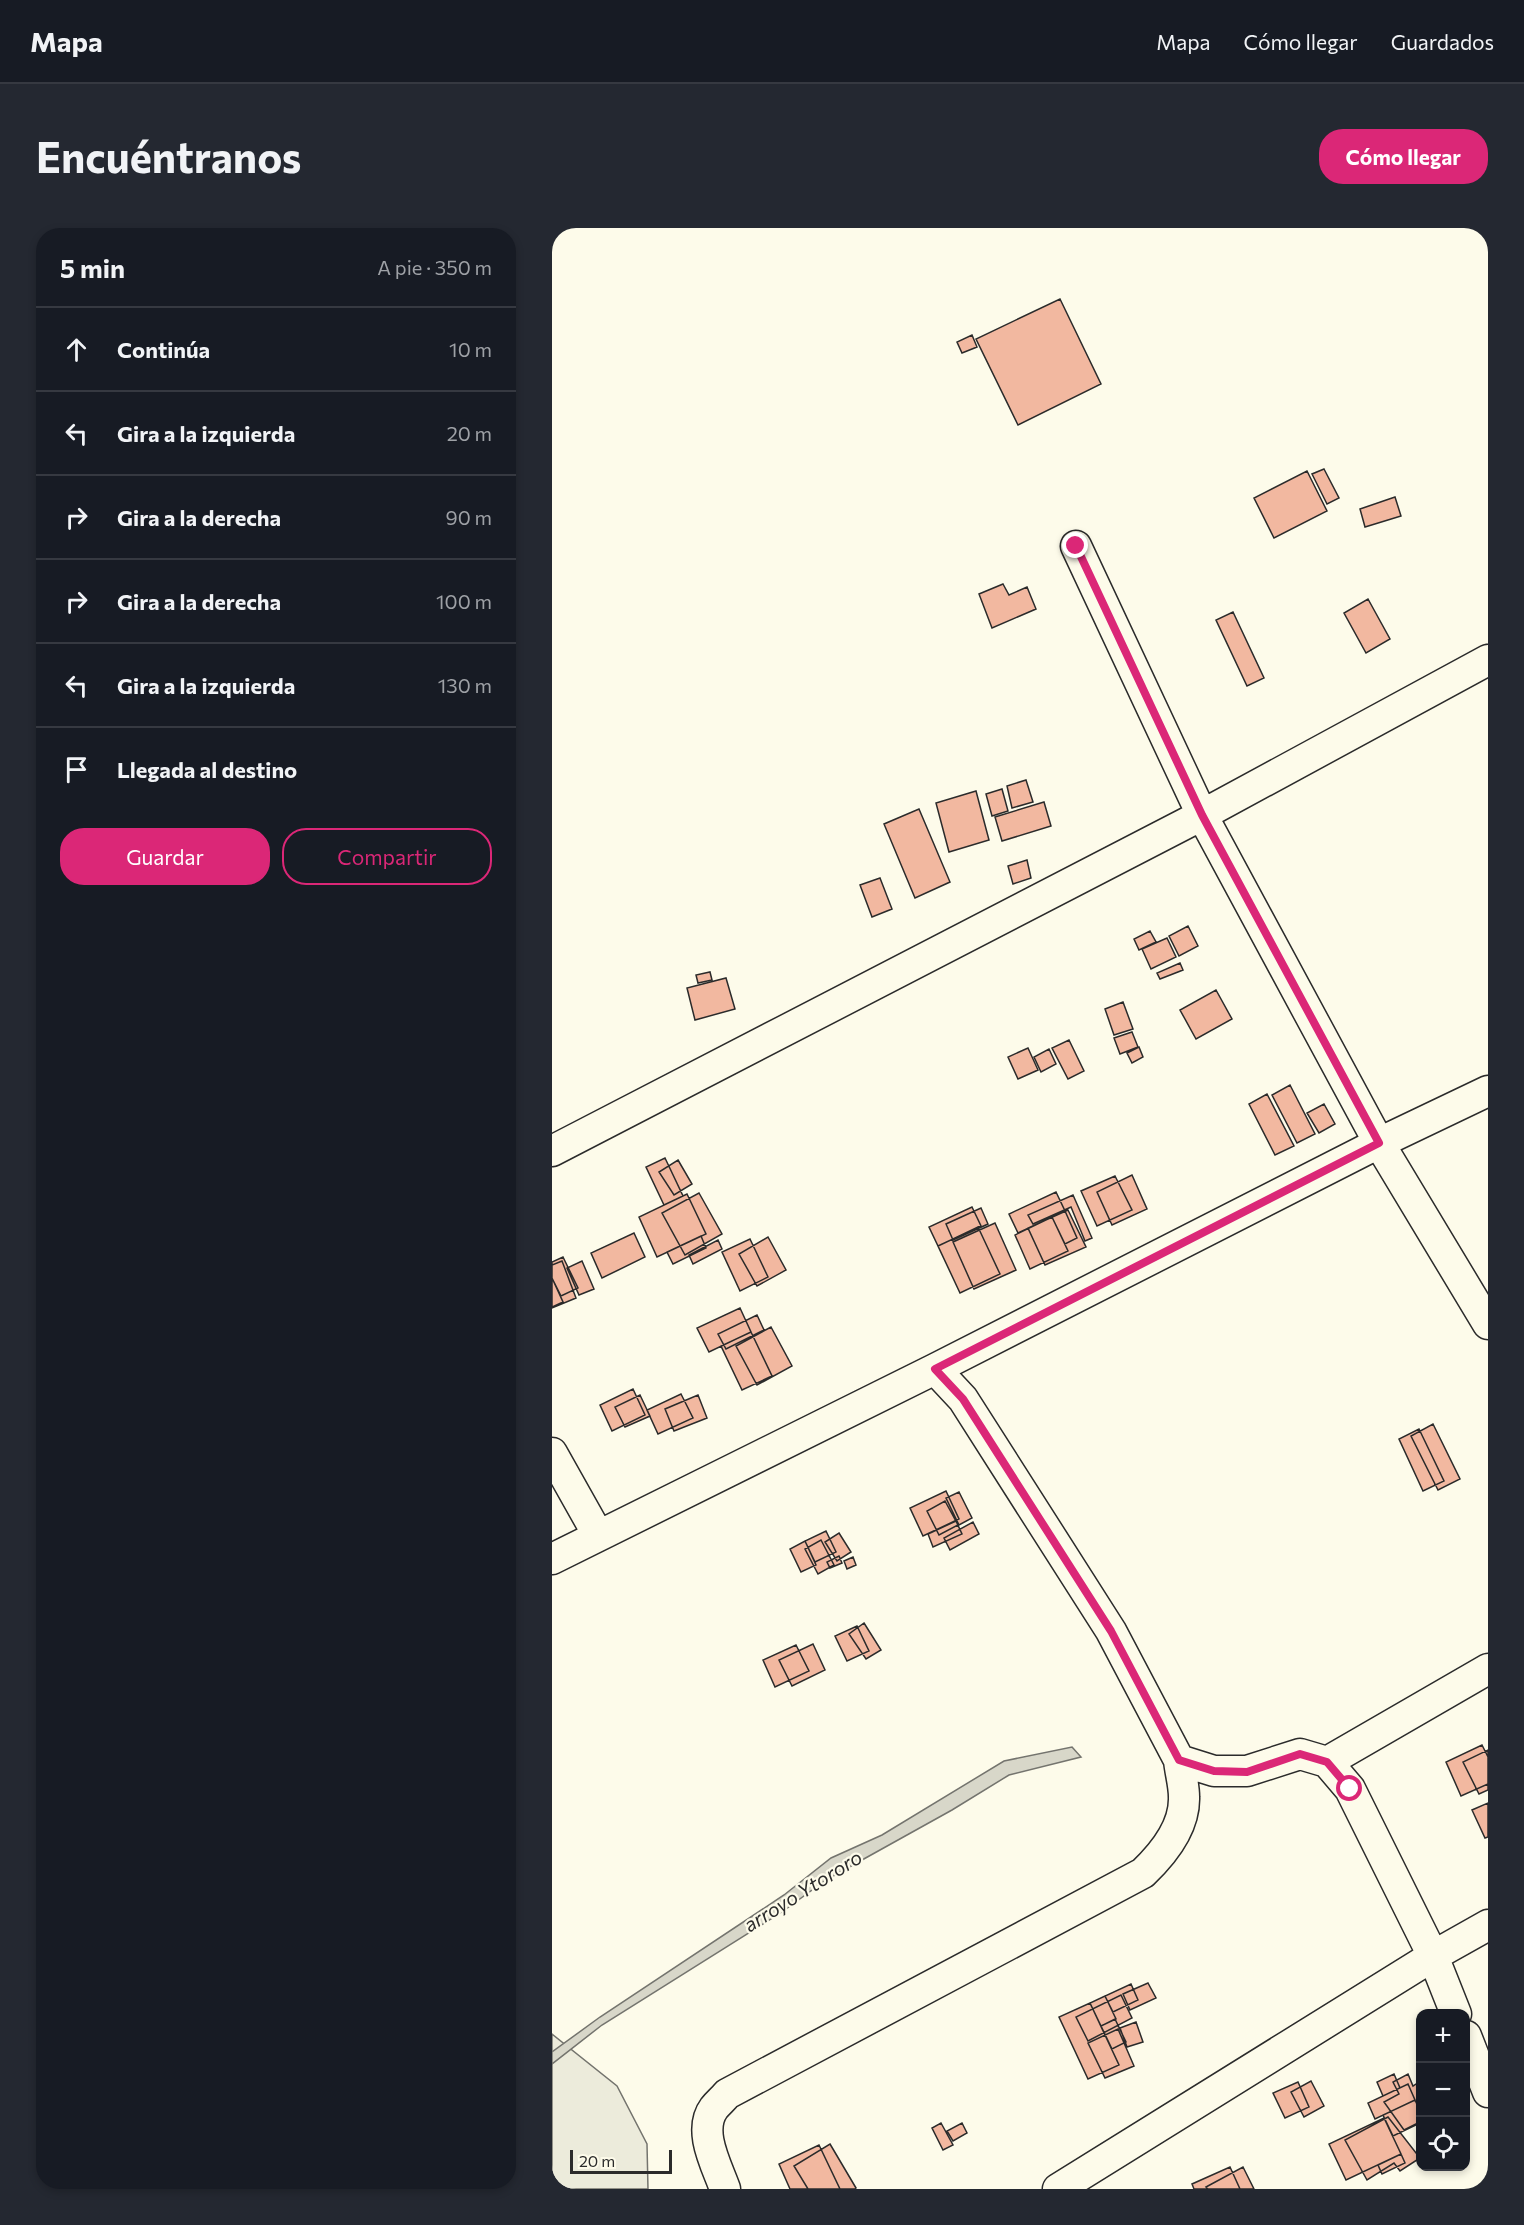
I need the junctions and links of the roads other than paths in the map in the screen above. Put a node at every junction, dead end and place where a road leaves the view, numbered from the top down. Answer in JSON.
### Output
{"nodes":[{"id":1,"x":1076,"y":546,"type":"dead end"},
{"id":2,"x":1488,"y":660,"type":"edge"},
{"id":3,"x":1202,"y":815,"type":"junction"},
{"id":4,"x":1488,"y":1091,"type":"edge"},
{"id":5,"x":1379,"y":1143,"type":"junction"},
{"id":6,"x":552,"y":1151,"type":"edge"},
{"id":7,"x":1488,"y":1324,"type":"edge"},
{"id":8,"x":935,"y":1369,"type":"junction"},
{"id":9,"x":552,"y":1453,"type":"edge"},
{"id":10,"x":598,"y":1535,"type":"junction"},
{"id":11,"x":552,"y":1559,"type":"edge"},
{"id":12,"x":1488,"y":1669,"type":"edge"},
{"id":13,"x":1179,"y":1760,"type":"junction"},
{"id":14,"x":1327,"y":1762,"type":"junction"},
{"id":15,"x":1488,"y":1925,"type":"edge"},
{"id":16,"x":1433,"y":1956,"type":"junction"},
{"id":17,"x":1454,"y":2009,"type":"edge"},
{"id":18,"x":1470,"y":2046,"type":"edge"},
{"id":19,"x":1488,"y":2092,"type":"edge"},
{"id":20,"x":725,"y":2189,"type":"edge"},
{"id":21,"x":1058,"y":2189,"type":"edge"}],
"edges":[{"from":1,"to":3,"type":"street"},
{"from":2,"to":3,"type":"street"},
{"from":3,"to":5,"type":"street"},
{"from":3,"to":6,"type":"street"},
{"from":4,"to":5,"type":"street"},
{"from":5,"to":7,"type":"street"},
{"from":5,"to":8,"type":"street"},
{"from":8,"to":10,"type":"street"},
{"from":8,"to":13,"type":"street"},
{"from":9,"to":10,"type":"street"},
{"from":10,"to":11,"type":"street"},
{"from":12,"to":14,"type":"street"},
{"from":13,"to":14,"type":"street"},
{"from":13,"to":20,"type":"street"},
{"from":14,"to":16,"type":"street"},
{"from":15,"to":16,"type":"street"},
{"from":16,"to":17,"type":"street"},
{"from":16,"to":21,"type":"street"},
{"from":18,"to":19,"type":"street"}]}
